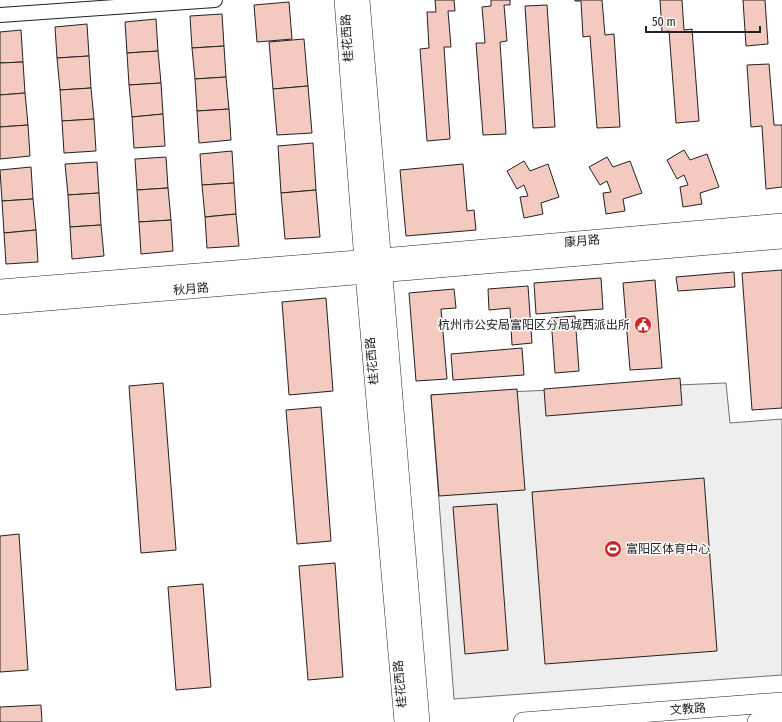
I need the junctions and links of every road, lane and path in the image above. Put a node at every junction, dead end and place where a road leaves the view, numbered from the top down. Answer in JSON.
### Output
{"nodes":[{"id":1,"x":215,"y":0,"type":"edge"},
{"id":2,"x":344,"y":0,"type":"edge"},
{"id":3,"x":360,"y":0,"type":"edge"},
{"id":4,"x":0,"y":15,"type":"edge"},
{"id":5,"x":782,"y":224,"type":"edge"},
{"id":6,"x":782,"y":239,"type":"edge"},
{"id":7,"x":373,"y":266,"type":"junction"},
{"id":8,"x":0,"y":289,"type":"edge"},
{"id":9,"x":0,"y":305,"type":"edge"},
{"id":10,"x":782,"y":702,"type":"edge"},
{"id":11,"x":782,"y":720,"type":"edge"},
{"id":12,"x":404,"y":722,"type":"edge"},
{"id":13,"x":420,"y":722,"type":"edge"},
{"id":14,"x":523,"y":722,"type":"edge"},
{"id":15,"x":757,"y":722,"type":"edge"}],
"edges":[{"from":1,"to":4,"type":"street"},
{"from":2,"to":7,"type":"street","name":"桂花西路"},
{"from":3,"to":7,"type":"street","name":"桂花西路"},
{"from":5,"to":7,"type":"street","name":"康月路"},
{"from":6,"to":7,"type":"street","name":"康月路"},
{"from":7,"to":8,"type":"street","name":"秋月路"},
{"from":7,"to":9,"type":"street","name":"秋月路"},
{"from":7,"to":12,"type":"street","name":"桂花西路"},
{"from":7,"to":13,"type":"street","name":"桂花西路"},
{"from":10,"to":14,"type":"street","name":"文教路"},
{"from":11,"to":15,"type":"street"}]}
